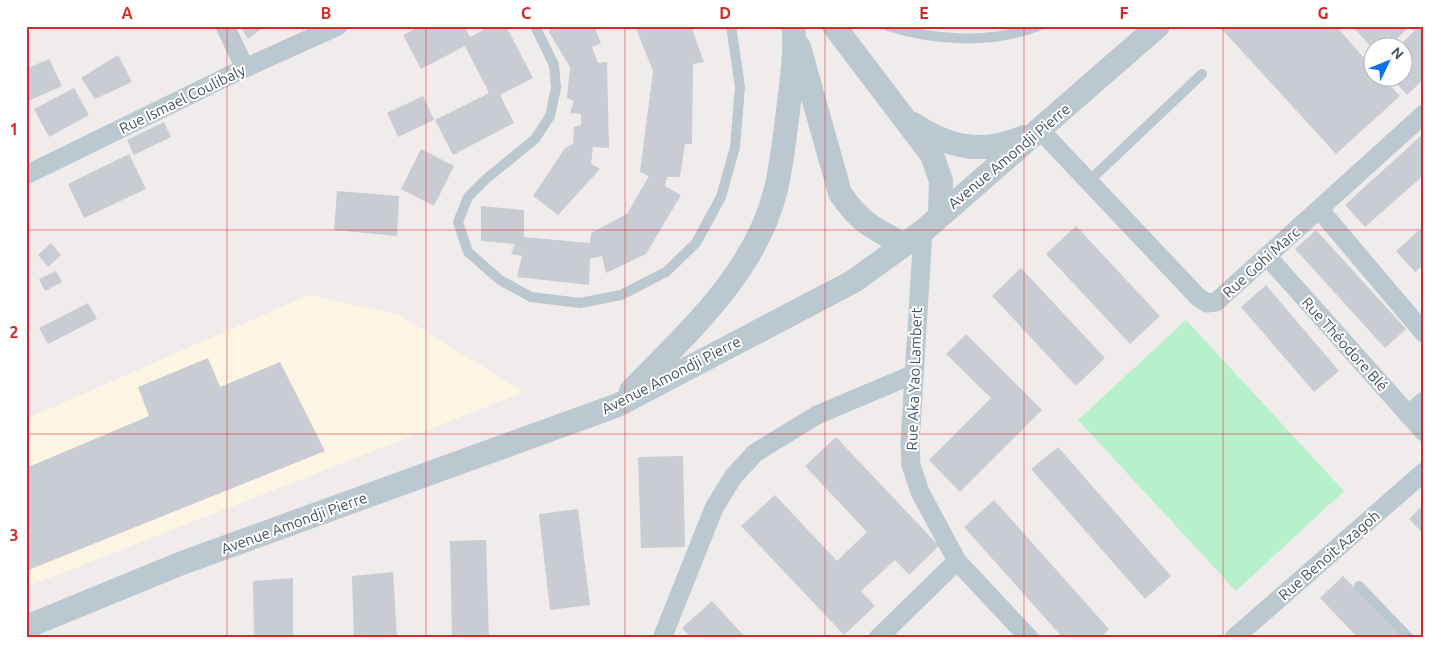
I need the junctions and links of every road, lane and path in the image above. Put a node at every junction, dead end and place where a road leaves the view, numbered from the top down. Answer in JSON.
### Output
{"nodes":[{"id":1,"x":225,"y":26,"type":"edge"},
{"id":2,"x":338,"y":26,"type":"edge"},
{"id":3,"x":535,"y":26,"type":"edge"},
{"id":4,"x":731,"y":26,"type":"edge"},
{"id":5,"x":834,"y":26,"type":"edge"},
{"id":6,"x":888,"y":26,"type":"edge"},
{"id":7,"x":1038,"y":26,"type":"edge"},
{"id":8,"x":1158,"y":26,"type":"edge"},
{"id":9,"x":793,"y":28,"type":"edge"},
{"id":10,"x":245,"y":68,"type":"junction"},
{"id":11,"x":1202,"y":74,"type":"dead end"},
{"id":12,"x":1424,"y":114,"type":"edge"},
{"id":13,"x":901,"y":116,"type":"junction"},
{"id":14,"x":1040,"y":130,"type":"junction"},
{"id":15,"x":26,"y":176,"type":"edge"},
{"id":16,"x":1088,"y":182,"type":"junction"},
{"id":17,"x":1319,"y":209,"type":"junction"},
{"id":18,"x":940,"y":214,"type":"junction"},
{"id":19,"x":923,"y":231,"type":"junction"},
{"id":20,"x":903,"y":244,"type":"junction"},
{"id":21,"x":1267,"y":256,"type":"junction"},
{"id":22,"x":1424,"y":333,"type":"edge"},
{"id":23,"x":914,"y":374,"type":"junction"},
{"id":24,"x":1424,"y":401,"type":"edge"},
{"id":25,"x":618,"y":405,"type":"junction"},
{"id":26,"x":1408,"y":415,"type":"junction"},
{"id":27,"x":1424,"y":432,"type":"edge"},
{"id":28,"x":1424,"y":472,"type":"edge"},
{"id":29,"x":957,"y":560,"type":"junction"},
{"id":30,"x":1359,"y":586,"type":"dead end"},
{"id":31,"x":26,"y":627,"type":"edge"},
{"id":32,"x":663,"y":636,"type":"dead end"},
{"id":33,"x":878,"y":638,"type":"edge"},
{"id":34,"x":1029,"y":638,"type":"edge"},
{"id":35,"x":1234,"y":638,"type":"edge"},
{"id":36,"x":1409,"y":638,"type":"edge"}],
"edges":[{"from":1,"to":10,"type":"street"},
{"from":2,"to":10,"type":"street","name":"Rue Ismael Coulibaly"},
{"from":3,"to":4,"type":"lane"},
{"from":5,"to":13,"type":"street"},
{"from":6,"to":7,"type":"lane"},
{"from":8,"to":14,"type":"street","name":"Avenue Amondji Pierre"},
{"from":9,"to":20,"type":"street"},
{"from":9,"to":25,"type":"street"},
{"from":10,"to":15,"type":"street","name":"Rue Ismael Coulibaly"},
{"from":11,"to":16,"type":"lane"},
{"from":12,"to":17,"type":"street","name":"Rue Gohi Marc"},
{"from":13,"to":14,"type":"street"},
{"from":13,"to":18,"type":"street"},
{"from":14,"to":16,"type":"street","name":"Rue Gohi Marc"},
{"from":14,"to":18,"type":"street","name":"Avenue Amondji Pierre"},
{"from":16,"to":21,"type":"street","name":"Rue Gohi Marc"},
{"from":17,"to":21,"type":"street","name":"Rue Gohi Marc"},
{"from":17,"to":22,"type":"street"},
{"from":18,"to":19,"type":"street","name":"Avenue Amondji Pierre"},
{"from":19,"to":20,"type":"street","name":"Avenue Amondji Pierre"},
{"from":19,"to":23,"type":"street","name":"Rue Aka Yao Lambert"},
{"from":20,"to":25,"type":"street","name":"Avenue Amondji Pierre"},
{"from":21,"to":26,"type":"street","name":"Rue Théodore Blé"},
{"from":23,"to":29,"type":"street","name":"Rue Aka Yao Lambert"},
{"from":23,"to":32,"type":"street"},
{"from":24,"to":26,"type":"street"},
{"from":25,"to":31,"type":"street","name":"Avenue Amondji Pierre"},
{"from":26,"to":27,"type":"street","name":"Rue Théodore Blé"},
{"from":28,"to":35,"type":"street","name":"Rue Benoit Azagoh"},
{"from":29,"to":33,"type":"street"},
{"from":29,"to":34,"type":"street","name":"Rue Aka Yao Lambert"},
{"from":30,"to":36,"type":"lane"}]}
